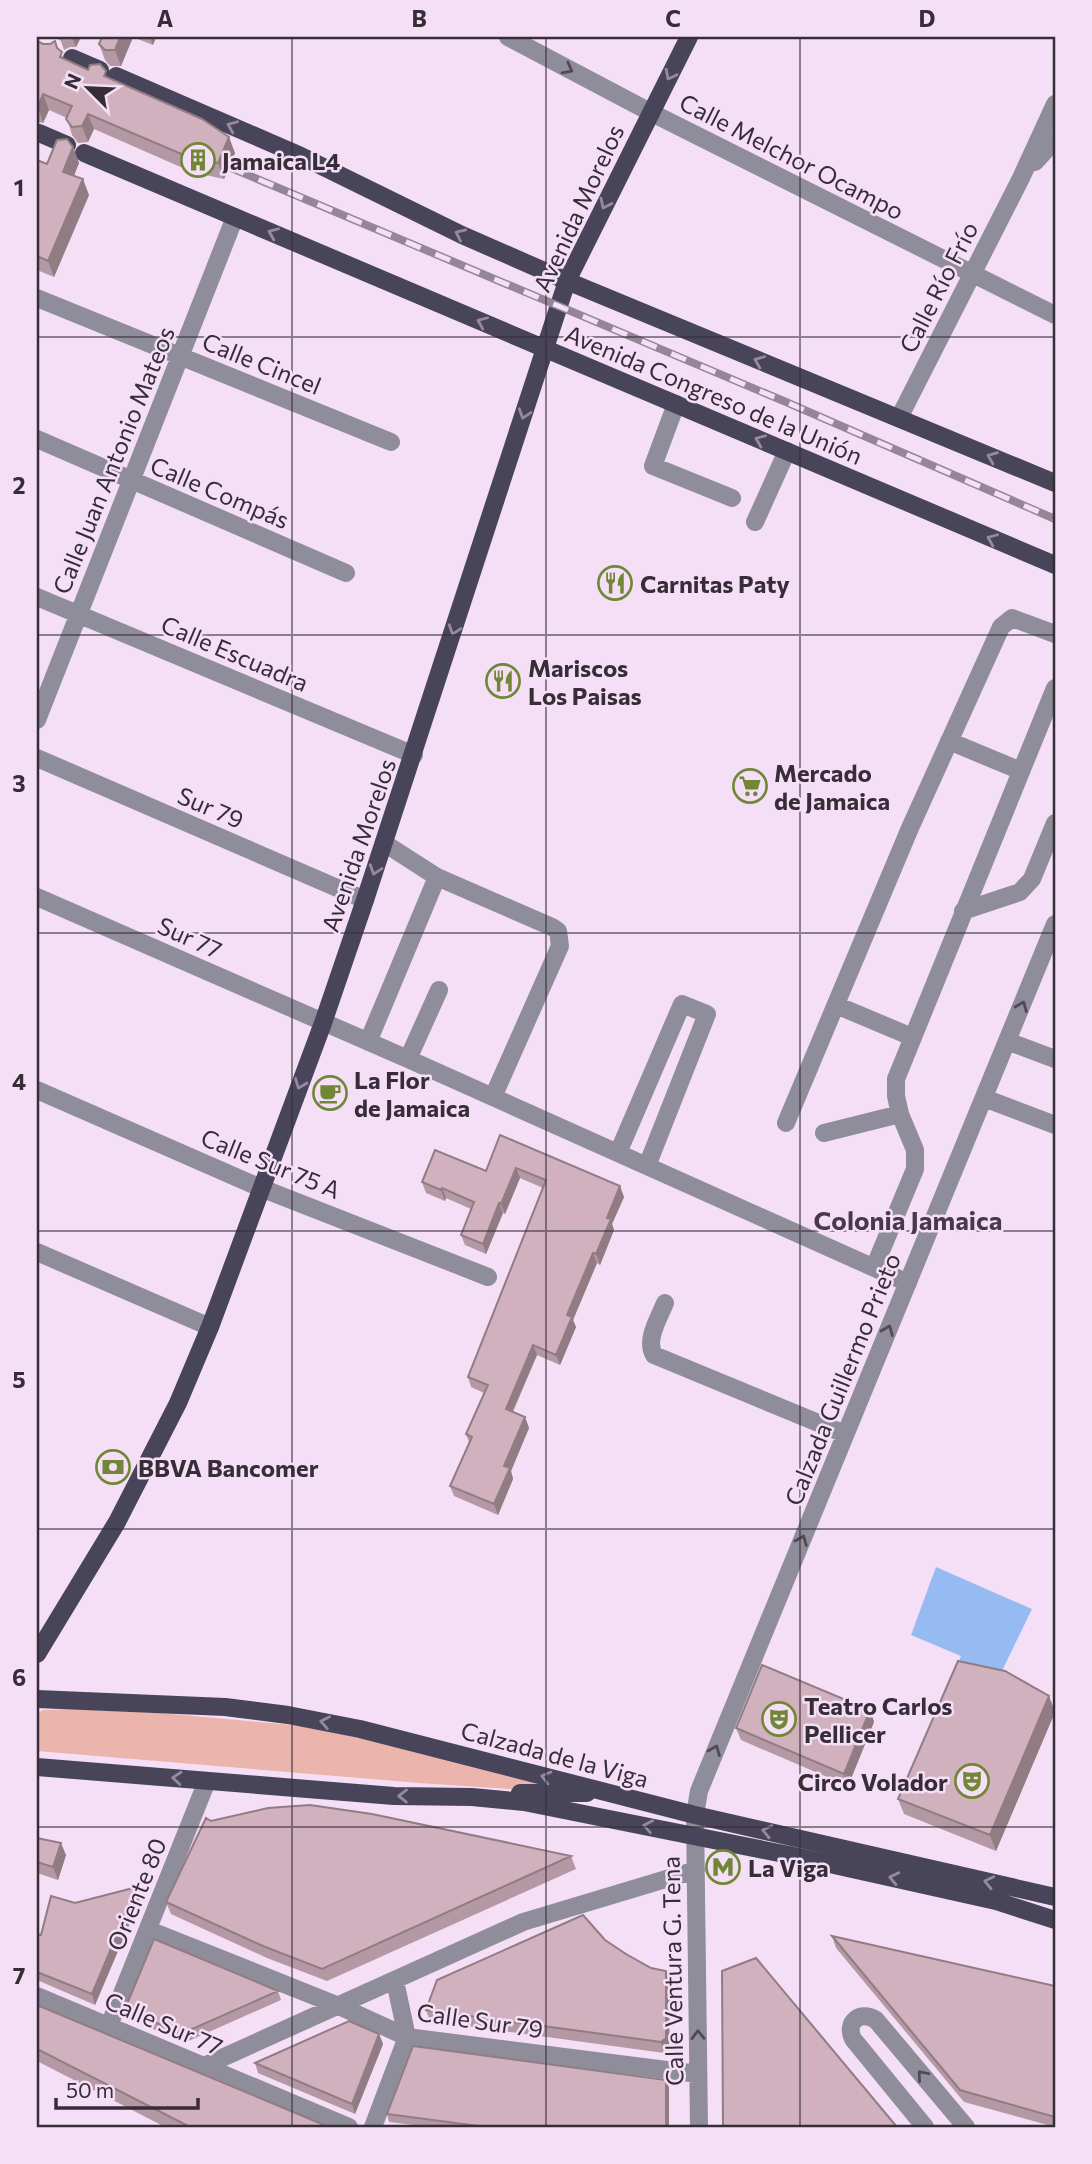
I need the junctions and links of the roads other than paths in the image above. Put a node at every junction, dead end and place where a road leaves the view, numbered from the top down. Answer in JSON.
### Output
{"nodes":[{"id":1,"x":508,"y":37,"type":"edge"},
{"id":2,"x":689,"y":37,"type":"edge"},
{"id":3,"x":72,"y":58,"type":"dead end"},
{"id":4,"x":1055,"y":104,"type":"edge"},
{"id":5,"x":650,"y":112,"type":"junction"},
{"id":6,"x":39,"y":133,"type":"dead end"},
{"id":7,"x":1055,"y":140,"type":"edge"},
{"id":8,"x":1021,"y":178,"type":"junction"},
{"id":9,"x":235,"y":217,"type":"junction"},
{"id":10,"x":973,"y":274,"type":"junction"},
{"id":11,"x":567,"y":281,"type":"junction"},
{"id":12,"x":37,"y":298,"type":"edge"},
{"id":13,"x":1055,"y":315,"type":"edge"},
{"id":14,"x":545,"y":349,"type":"junction"},
{"id":15,"x":181,"y":356,"type":"junction"},
{"id":16,"x":676,"y":404,"type":"junction"},
{"id":17,"x":899,"y":418,"type":"junction"},
{"id":18,"x":37,"y":439,"type":"edge"},
{"id":19,"x":391,"y":442,"type":"dead end"},
{"id":20,"x":787,"y":451,"type":"junction"},
{"id":21,"x":132,"y":481,"type":"junction"},
{"id":22,"x":1055,"y":483,"type":"edge"},
{"id":23,"x":732,"y":498,"type":"dead end"},
{"id":24,"x":755,"y":522,"type":"dead end"},
{"id":25,"x":1055,"y":565,"type":"edge"},
{"id":26,"x":346,"y":573,"type":"dead end"},
{"id":27,"x":37,"y":597,"type":"edge"},
{"id":28,"x":79,"y":614,"type":"junction"},
{"id":29,"x":1055,"y":634,"type":"edge"},
{"id":30,"x":1055,"y":688,"type":"edge"},
{"id":31,"x":37,"y":720,"type":"edge"},
{"id":32,"x":949,"y":741,"type":"junction"},
{"id":33,"x":414,"y":755,"type":"junction"},
{"id":34,"x":37,"y":758,"type":"edge"},
{"id":35,"x":1021,"y":771,"type":"junction"},
{"id":36,"x":1055,"y":823,"type":"edge"},
{"id":37,"x":384,"y":843,"type":"junction"},
{"id":38,"x":437,"y":877,"type":"junction"},
{"id":39,"x":37,"y":897,"type":"edge"},
{"id":40,"x":365,"y":900,"type":"junction"},
{"id":41,"x":963,"y":911,"type":"junction"},
{"id":42,"x":1055,"y":924,"type":"edge"},
{"id":43,"x":1049,"y":959,"type":"edge"},
{"id":44,"x":439,"y":990,"type":"dead end"},
{"id":45,"x":836,"y":1005,"type":"junction"},
{"id":46,"x":323,"y":1023,"type":"junction"},
{"id":47,"x":912,"y":1037,"type":"junction"},
{"id":48,"x":1007,"y":1041,"type":"junction"},
{"id":49,"x":368,"y":1042,"type":"junction"},
{"id":50,"x":408,"y":1059,"type":"junction"},
{"id":51,"x":1055,"y":1059,"type":"edge"},
{"id":52,"x":37,"y":1090,"type":"edge"},
{"id":53,"x":493,"y":1097,"type":"junction"},
{"id":54,"x":984,"y":1098,"type":"junction"},
{"id":55,"x":900,"y":1114,"type":"junction"},
{"id":56,"x":786,"y":1123,"type":"dead end"},
{"id":57,"x":1055,"y":1125,"type":"edge"},
{"id":58,"x":824,"y":1133,"type":"dead end"},
{"id":59,"x":618,"y":1153,"type":"junction"},
{"id":60,"x":647,"y":1166,"type":"junction"},
{"id":61,"x":261,"y":1188,"type":"junction"},
{"id":62,"x":37,"y":1252,"type":"edge"},
{"id":63,"x":874,"y":1268,"type":"junction"},
{"id":64,"x":488,"y":1277,"type":"dead end"},
{"id":65,"x":908,"y":1283,"type":"junction"},
{"id":66,"x":665,"y":1303,"type":"dead end"},
{"id":67,"x":210,"y":1327,"type":"junction"},
{"id":68,"x":845,"y":1433,"type":"junction"},
{"id":69,"x":37,"y":1654,"type":"edge"},
{"id":70,"x":37,"y":1699,"type":"edge"},
{"id":71,"x":37,"y":1767,"type":"edge"},
{"id":72,"x":207,"y":1781,"type":"junction"},
{"id":73,"x":600,"y":1791,"type":"junction"},
{"id":74,"x":472,"y":1797,"type":"junction"},
{"id":75,"x":695,"y":1815,"type":"junction"},
{"id":76,"x":695,"y":1835,"type":"junction"},
{"id":77,"x":696,"y":1870,"type":"junction"},
{"id":78,"x":1053,"y":1897,"type":"edge"},
{"id":79,"x":1055,"y":1920,"type":"edge"},
{"id":80,"x":149,"y":1930,"type":"junction"},
{"id":81,"x":395,"y":1981,"type":"junction"},
{"id":82,"x":37,"y":1996,"type":"edge"},
{"id":83,"x":340,"y":2006,"type":"junction"},
{"id":84,"x":109,"y":2026,"type":"junction"},
{"id":85,"x":407,"y":2037,"type":"junction"},
{"id":86,"x":204,"y":2066,"type":"junction"},
{"id":87,"x":698,"y":2074,"type":"junction"},
{"id":88,"x":349,"y":2127,"type":"edge"},
{"id":89,"x":373,"y":2127,"type":"edge"},
{"id":90,"x":699,"y":2127,"type":"edge"},
{"id":91,"x":925,"y":2127,"type":"edge"},
{"id":92,"x":967,"y":2127,"type":"edge"}],
"edges":[{"from":1,"to":5,"type":"street","name":"Calle Melchor Ocampo","one_way":true},
{"from":2,"to":5,"type":"main road","name":"Avenida Morelos","one_way":true},
{"from":11,"to":3,"type":"main road","name":"Avenida Congreso de la Unión","one_way":true},
{"from":4,"to":8,"type":"street","name":"Calle Río Frío"},
{"from":5,"to":10,"type":"street","name":"Calle Melchor Ocampo"},
{"from":5,"to":11,"type":"main road","name":"Avenida Morelos","one_way":true},
{"from":6,"to":9,"type":"main road","name":"Avenida Congreso de la Unión"},
{"from":7,"to":8,"type":"street","name":"Calle Río Frío"},
{"from":8,"to":10,"type":"street","name":"Calle Río Frío"},
{"from":14,"to":9,"type":"main road","name":"Avenida Congreso de la Unión","one_way":true},
{"from":9,"to":15,"type":"street","name":"Calle Juan Antonio Mateos"},
{"from":10,"to":13,"type":"street","name":"Calle Melchor Ocampo"},
{"from":10,"to":17,"type":"street","name":"Calle Río Frío"},
{"from":11,"to":14,"type":"main road","name":"Avenida Morelos"},
{"from":17,"to":11,"type":"main road","name":"Avenida Congreso de la Unión","one_way":true},
{"from":12,"to":15,"type":"street","name":"Calle Cincel"},
{"from":14,"to":16,"type":"main road","name":"Avenida Congreso de la Unión"},
{"from":14,"to":33,"type":"main road","name":"Avenida Morelos","one_way":true},
{"from":15,"to":19,"type":"street","name":"Calle Cincel"},
{"from":15,"to":21,"type":"street","name":"Calle Juan Antonio Mateos"},
{"from":20,"to":16,"type":"main road","name":"Avenida Congreso de la Unión","one_way":true},
{"from":16,"to":23,"type":"street"},
{"from":22,"to":17,"type":"main road","name":"Avenida Congreso de la Unión","one_way":true},
{"from":18,"to":21,"type":"street","name":"Calle Compás"},
{"from":20,"to":24,"type":"street"},
{"from":25,"to":20,"type":"main road","name":"Avenida Congreso de la Unión","one_way":true},
{"from":21,"to":26,"type":"street","name":"Calle Compás"},
{"from":21,"to":28,"type":"street","name":"Calle Juan Antonio Mateos"},
{"from":27,"to":28,"type":"street","name":"Calle Escuadra"},
{"from":28,"to":31,"type":"street","name":"Calle Juan Antonio Mateos"},
{"from":28,"to":33,"type":"street","name":"Calle Escuadra"},
{"from":29,"to":32,"type":"street"},
{"from":30,"to":35,"type":"street"},
{"from":32,"to":35,"type":"street"},
{"from":32,"to":45,"type":"street"},
{"from":33,"to":37,"type":"main road","name":"Avenida Morelos"},
{"from":34,"to":40,"type":"street","name":"Sur 79"},
{"from":35,"to":41,"type":"street"},
{"from":36,"to":41,"type":"street"},
{"from":37,"to":38,"type":"street"},
{"from":37,"to":40,"type":"main road","name":"Avenida Morelos","one_way":true},
{"from":38,"to":49,"type":"street"},
{"from":38,"to":53,"type":"street"},
{"from":39,"to":46,"type":"street","name":"Sur 77"},
{"from":40,"to":46,"type":"main road","name":"Avenida Morelos"},
{"from":41,"to":47,"type":"street"},
{"from":42,"to":43,"type":"street","name":"Calzada Guillermo Prieto"},
{"from":48,"to":43,"type":"street","name":"Calzada Guillermo Prieto","one_way":true},
{"from":44,"to":50,"type":"street"},
{"from":45,"to":47,"type":"street"},
{"from":45,"to":56,"type":"street"},
{"from":46,"to":49,"type":"street","name":"Sur 77"},
{"from":46,"to":61,"type":"main road","name":"Avenida Morelos","one_way":true},
{"from":47,"to":55,"type":"street"},
{"from":48,"to":51,"type":"street"},
{"from":48,"to":54,"type":"street","name":"Calzada Guillermo Prieto"},
{"from":49,"to":50,"type":"street","name":"Sur 77"},
{"from":50,"to":53,"type":"street","name":"Sur 77"},
{"from":52,"to":61,"type":"street","name":"Calle Sur 75 A"},
{"from":53,"to":59,"type":"street","name":"Sur 77"},
{"from":54,"to":57,"type":"street"},
{"from":54,"to":65,"type":"street","name":"Calzada Guillermo Prieto"},
{"from":55,"to":58,"type":"street"},
{"from":55,"to":63,"type":"street"},
{"from":59,"to":60,"type":"street","name":"Sur 77"},
{"from":59,"to":60,"type":"street"},
{"from":60,"to":63,"type":"street","name":"Sur 77"},
{"from":61,"to":64,"type":"street","name":"Calle Sur 75 A"},
{"from":61,"to":67,"type":"main road","name":"Avenida Morelos"},
{"from":62,"to":67,"type":"street"},
{"from":63,"to":65,"type":"street","name":"Sur 77"},
{"from":68,"to":65,"type":"street","name":"Calzada Guillermo Prieto","one_way":true},
{"from":66,"to":68,"type":"street"},
{"from":67,"to":69,"type":"main road","name":"Avenida Morelos"},
{"from":75,"to":68,"type":"street","name":"Calzada Guillermo Prieto","one_way":true},
{"from":73,"to":70,"type":"main road","name":"Calzada de la Viga","one_way":true},
{"from":72,"to":71,"type":"main road","name":"Calzada de la Viga","one_way":true},
{"from":74,"to":72,"type":"main road","name":"Calzada de la Viga","one_way":true},
{"from":72,"to":80,"type":"street","name":"Oriente 80"},
{"from":73,"to":74,"type":"main road"},
{"from":73,"to":75,"type":"main road","name":"Calzada de la Viga"},
{"from":76,"to":74,"type":"main road","name":"Calzada de la Viga","one_way":true},
{"from":75,"to":76,"type":"street","name":"Calle Ventura G. Tena"},
{"from":78,"to":75,"type":"main road","name":"Calzada de la Viga","one_way":true},
{"from":76,"to":77,"type":"street","name":"Calle Ventura G. Tena"},
{"from":79,"to":76,"type":"main road","name":"Calzada de la Viga","one_way":true},
{"from":77,"to":81,"type":"street"},
{"from":87,"to":77,"type":"street","name":"Calle Ventura G. Tena","one_way":true},
{"from":80,"to":83,"type":"street","name":"Calle Sur 79"},
{"from":80,"to":84,"type":"street","name":"Oriente 80"},
{"from":81,"to":83,"type":"street"},
{"from":81,"to":85,"type":"street"},
{"from":82,"to":84,"type":"street","name":"Calle Sur 77"},
{"from":83,"to":85,"type":"street","name":"Calle Sur 79"},
{"from":83,"to":86,"type":"street"},
{"from":84,"to":86,"type":"street","name":"Calle Sur 77"},
{"from":85,"to":87,"type":"street","name":"Calle Sur 79"},
{"from":85,"to":89,"type":"street"},
{"from":86,"to":88,"type":"street","name":"Calle Sur 77"},
{"from":87,"to":90,"type":"street","name":"Calle Ventura G. Tena"},
{"from":92,"to":91,"type":"street","one_way":true}]}
